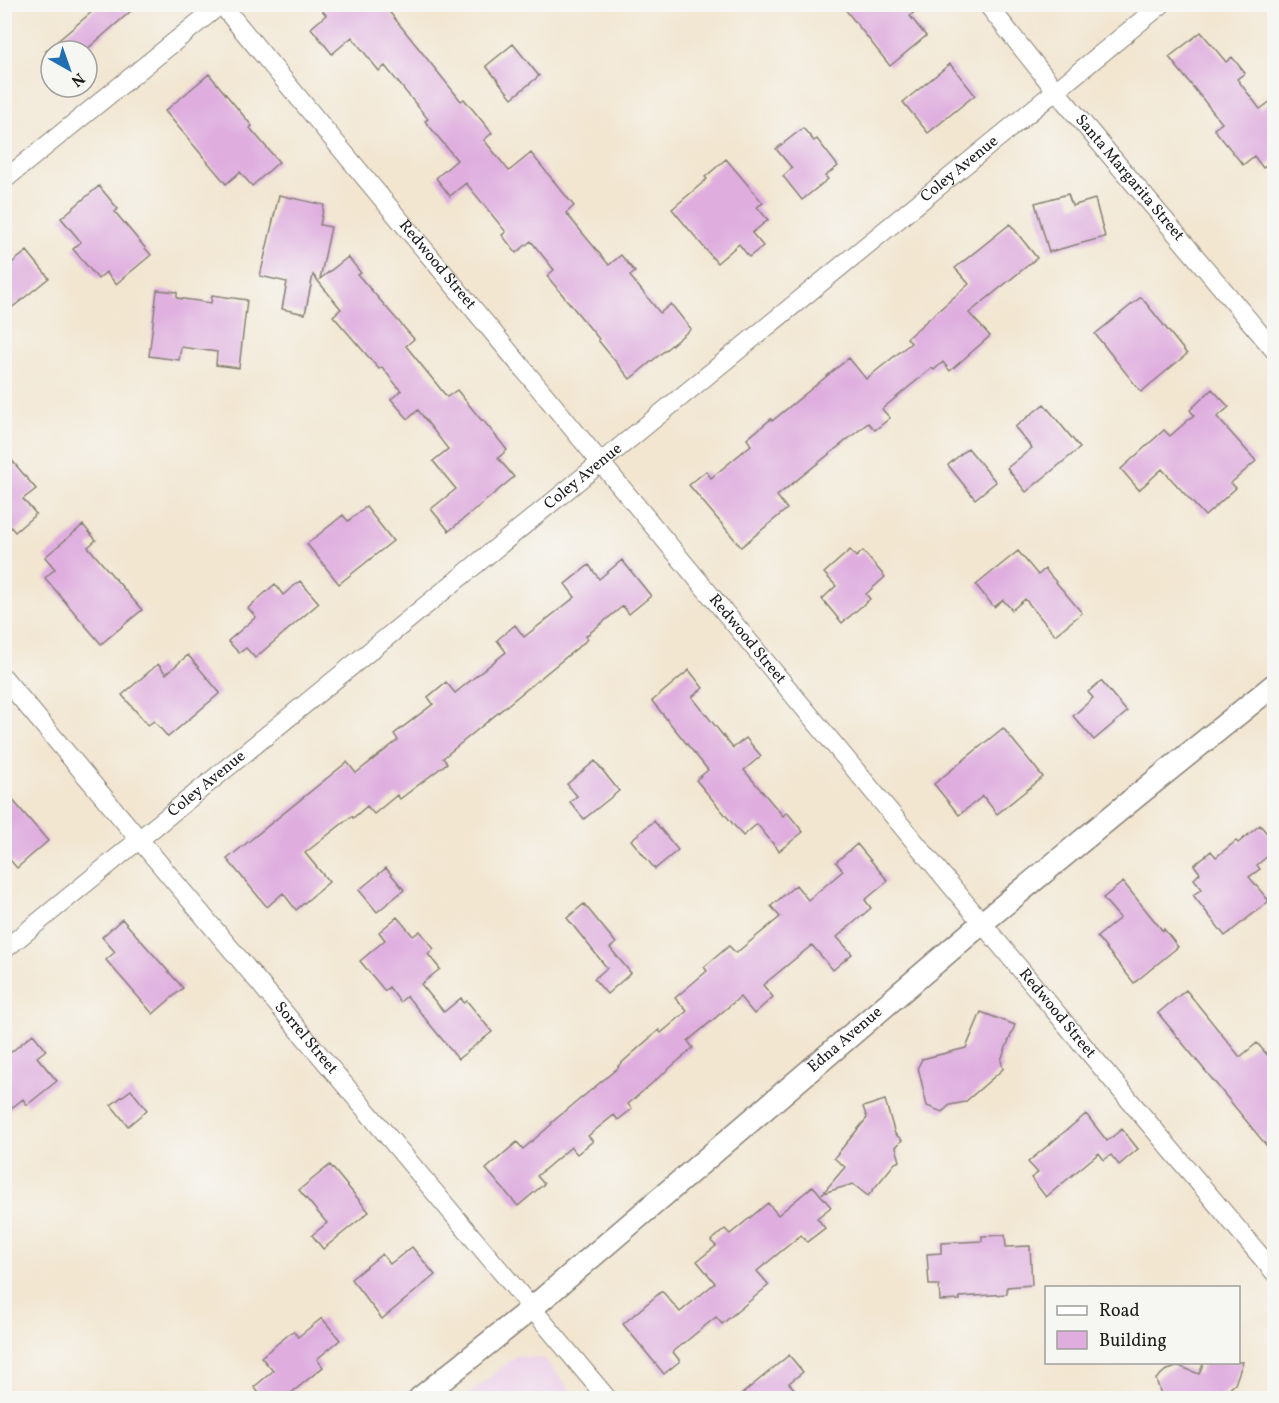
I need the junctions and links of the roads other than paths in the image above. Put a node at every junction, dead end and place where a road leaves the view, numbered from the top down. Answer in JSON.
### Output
{"nodes":[{"id":1,"x":987,"y":4,"type":"edge"},
{"id":2,"x":1162,"y":4,"type":"edge"},
{"id":3,"x":221,"y":5,"type":"edge"},
{"id":4,"x":1056,"y":91,"type":"junction"},
{"id":5,"x":4,"y":180,"type":"edge"},
{"id":6,"x":1275,"y":350,"type":"edge"},
{"id":7,"x":601,"y":462,"type":"junction"},
{"id":8,"x":4,"y":678,"type":"edge"},
{"id":9,"x":1275,"y":686,"type":"edge"},
{"id":10,"x":139,"y":840,"type":"junction"},
{"id":11,"x":982,"y":923,"type":"junction"},
{"id":12,"x":4,"y":950,"type":"edge"},
{"id":13,"x":1275,"y":1272,"type":"edge"},
{"id":14,"x":532,"y":1308,"type":"junction"},
{"id":15,"x":420,"y":1398,"type":"edge"},
{"id":16,"x":607,"y":1398,"type":"edge"}],
"edges":[{"from":1,"to":4,"type":"street","name":"Santa Margarita Street"},
{"from":2,"to":4,"type":"street","name":"Coley Avenue"},
{"from":3,"to":5,"type":"street"},
{"from":3,"to":7,"type":"street","name":"Redwood Street"},
{"from":4,"to":6,"type":"street","name":"Santa Margarita Street"},
{"from":4,"to":7,"type":"street","name":"Coley Avenue"},
{"from":7,"to":10,"type":"street","name":"Coley Avenue"},
{"from":7,"to":11,"type":"street","name":"Redwood Street"},
{"from":8,"to":10,"type":"street","name":"Sorrel Street"},
{"from":9,"to":11,"type":"street","name":"Edna Avenue"},
{"from":10,"to":12,"type":"street","name":"Coley Avenue"},
{"from":10,"to":14,"type":"street","name":"Sorrel Street"},
{"from":11,"to":13,"type":"street","name":"Redwood Street"},
{"from":11,"to":14,"type":"street","name":"Edna Avenue"},
{"from":14,"to":15,"type":"street","name":"Edna Avenue"},
{"from":14,"to":16,"type":"street","name":"Sorrel Street"}]}
